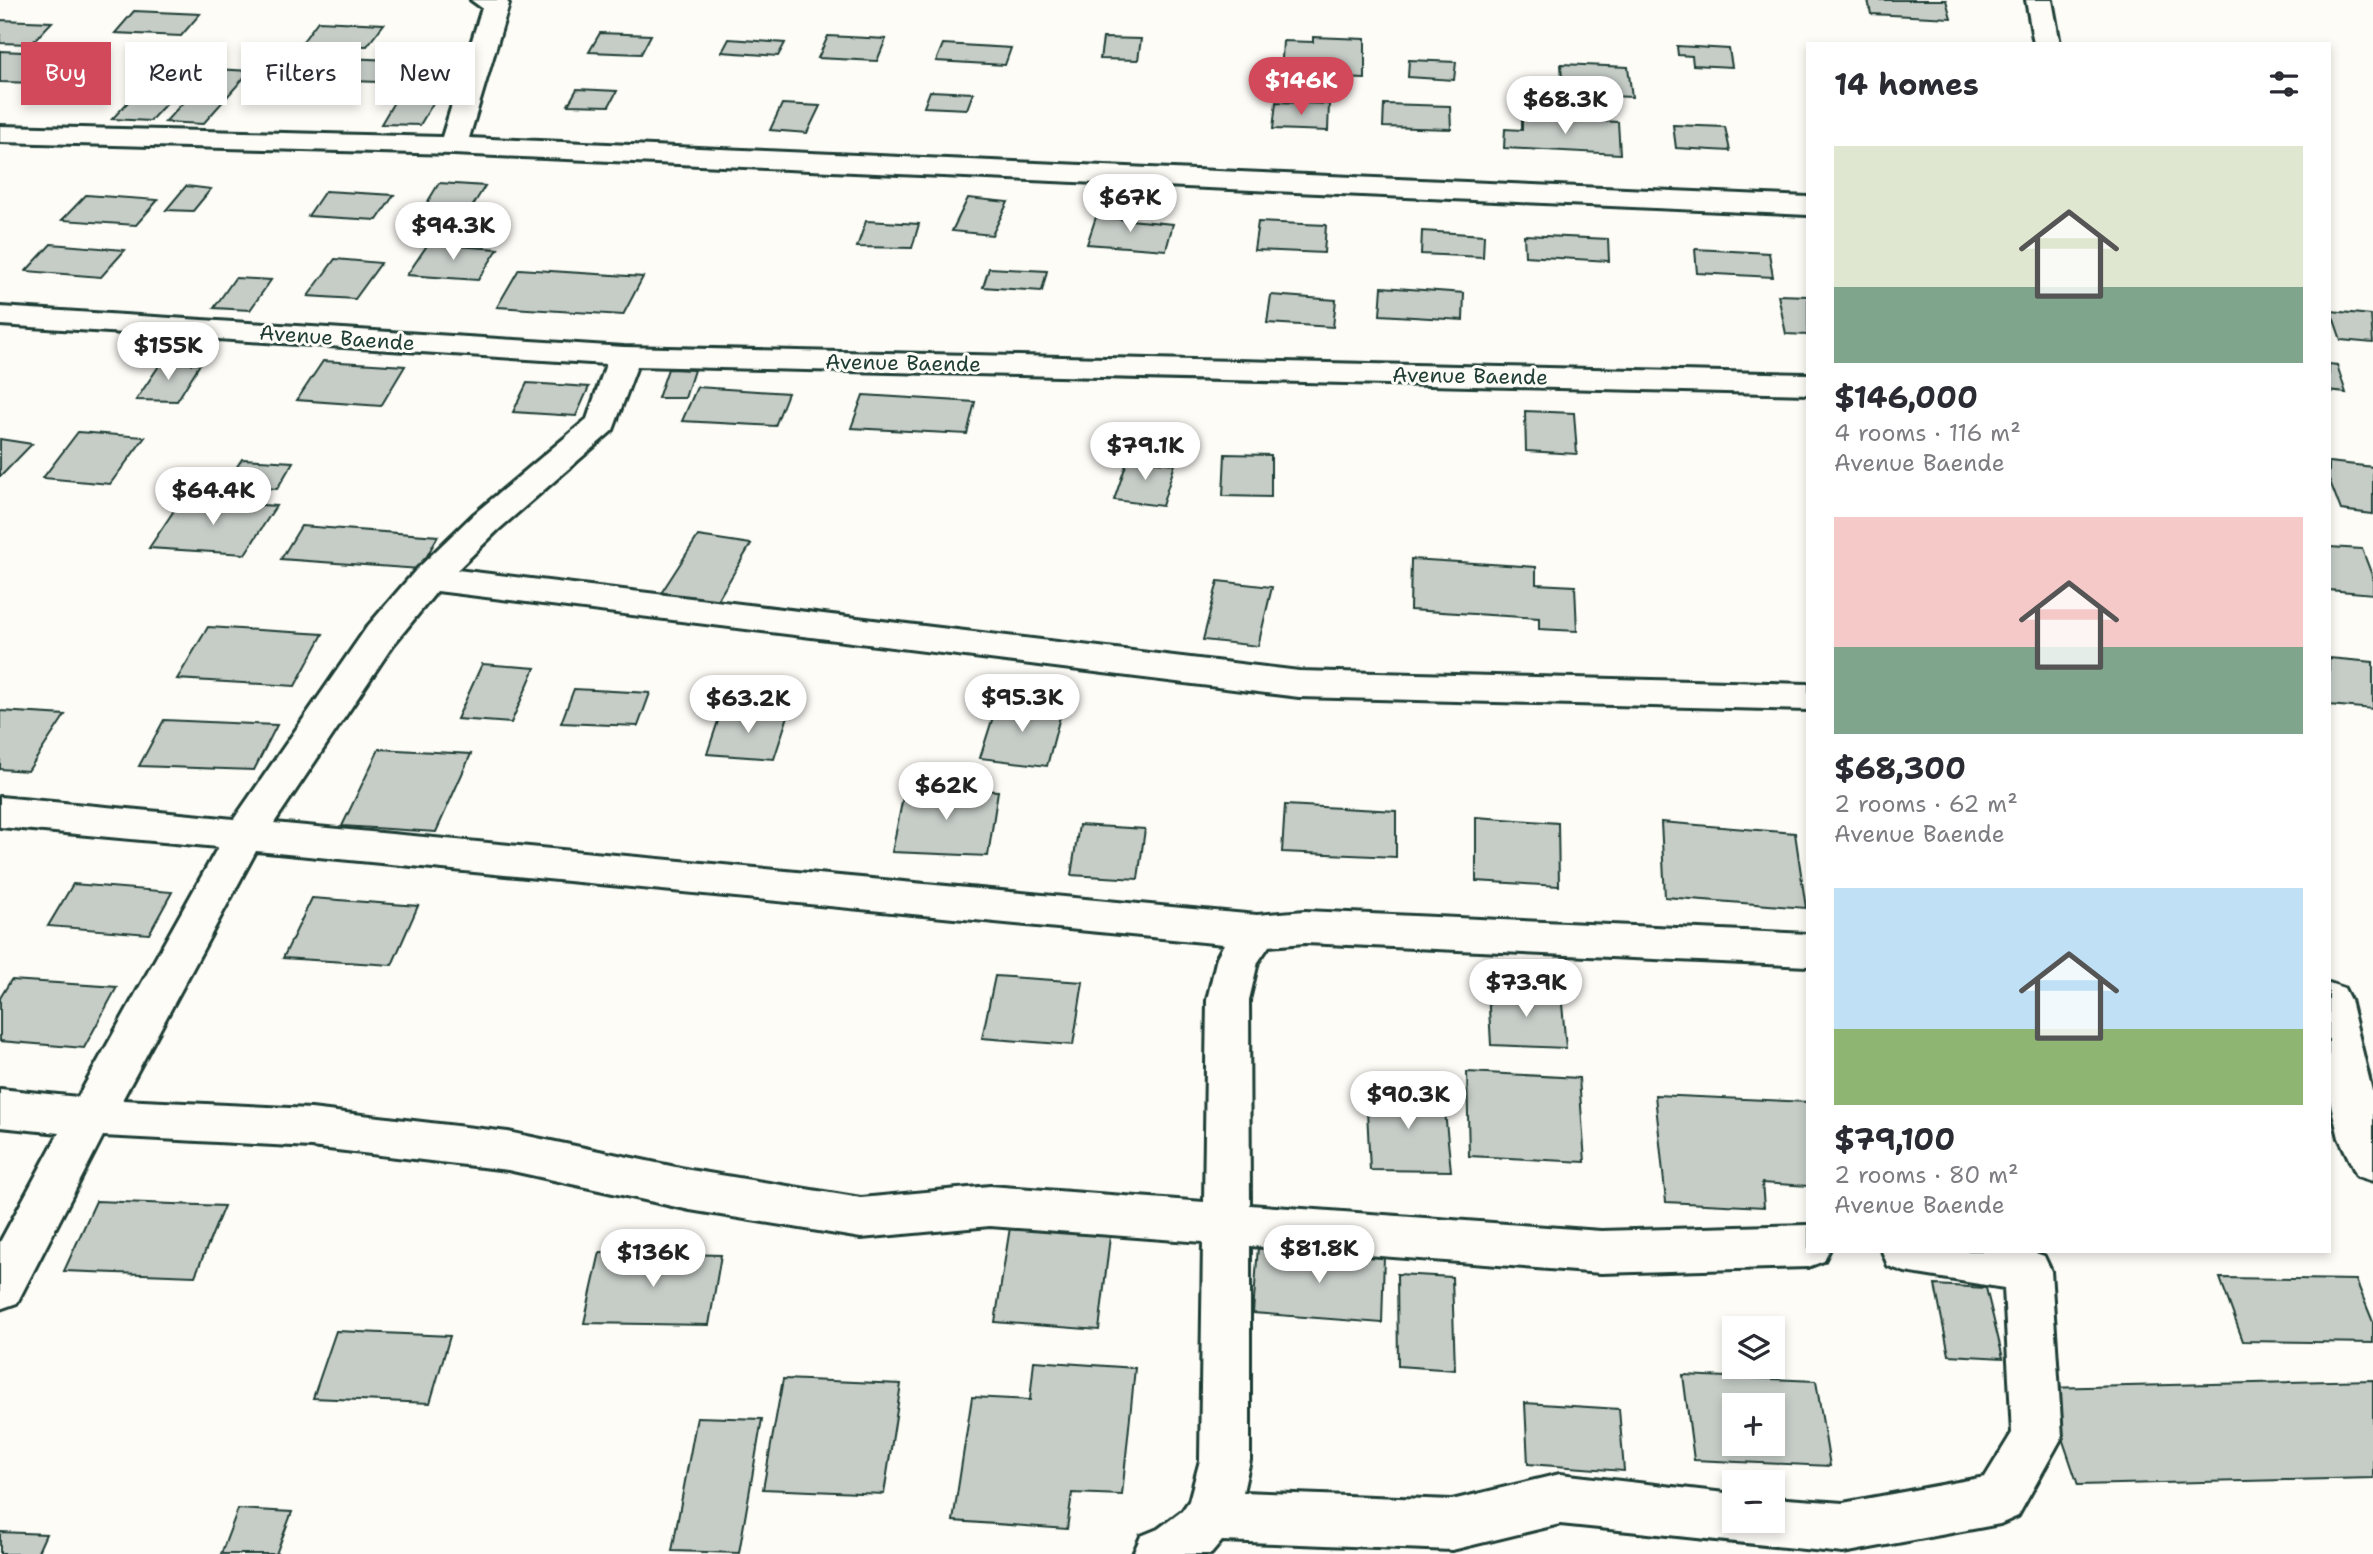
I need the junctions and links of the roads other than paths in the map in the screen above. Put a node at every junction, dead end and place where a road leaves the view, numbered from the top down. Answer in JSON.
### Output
{"nodes":[{"id":1,"x":484,"y":0,"type":"edge"},
{"id":2,"x":2039,"y":0,"type":"edge"},
{"id":3,"x":2047,"y":42,"type":"edge"},
{"id":4,"x":0,"y":134,"type":"edge"},
{"id":5,"x":453,"y":146,"type":"junction"},
{"id":6,"x":1806,"y":206,"type":"edge"},
{"id":7,"x":0,"y":316,"type":"edge"},
{"id":8,"x":624,"y":356,"type":"junction"},
{"id":9,"x":1806,"y":384,"type":"edge"},
{"id":10,"x":428,"y":578,"type":"junction"},
{"id":11,"x":1806,"y":697,"type":"edge"},
{"id":12,"x":0,"y":812,"type":"edge"},
{"id":13,"x":244,"y":835,"type":"junction"},
{"id":14,"x":1257,"y":931,"type":"junction"},
{"id":15,"x":1806,"y":950,"type":"edge"},
{"id":16,"x":2331,"y":1009,"type":"edge"},
{"id":17,"x":0,"y":1108,"type":"edge"},
{"id":18,"x":90,"y":1117,"type":"junction"},
{"id":19,"x":2373,"y":1162,"type":"edge"},
{"id":20,"x":1226,"y":1224,"type":"junction"},
{"id":21,"x":1806,"y":1246,"type":"edge"},
{"id":22,"x":1917,"y":1253,"type":"edge"},
{"id":23,"x":0,"y":1288,"type":"edge"},
{"id":24,"x":1211,"y":1516,"type":"junction"},
{"id":25,"x":1722,"y":1519,"type":"edge"},
{"id":26,"x":1785,"y":1524,"type":"edge"},
{"id":27,"x":1158,"y":1554,"type":"edge"}],
"edges":[{"from":1,"to":5,"type":"street"},
{"from":2,"to":3,"type":"street"},
{"from":4,"to":5,"type":"street"},
{"from":5,"to":6,"type":"street"},
{"from":7,"to":8,"type":"street","name":"Avenue Baende"},
{"from":8,"to":9,"type":"street","name":"Avenue Baende"},
{"from":8,"to":10,"type":"street"},
{"from":10,"to":11,"type":"street"},
{"from":10,"to":13,"type":"street"},
{"from":12,"to":13,"type":"street"},
{"from":13,"to":14,"type":"street"},
{"from":13,"to":18,"type":"street"},
{"from":14,"to":15,"type":"street"},
{"from":14,"to":20,"type":"street"},
{"from":16,"to":19,"type":"street"},
{"from":17,"to":18,"type":"street"},
{"from":18,"to":20,"type":"street"},
{"from":18,"to":23,"type":"street"},
{"from":20,"to":21,"type":"street"},
{"from":20,"to":24,"type":"street"},
{"from":22,"to":26,"type":"street"},
{"from":24,"to":25,"type":"street"},
{"from":24,"to":27,"type":"street"}]}
